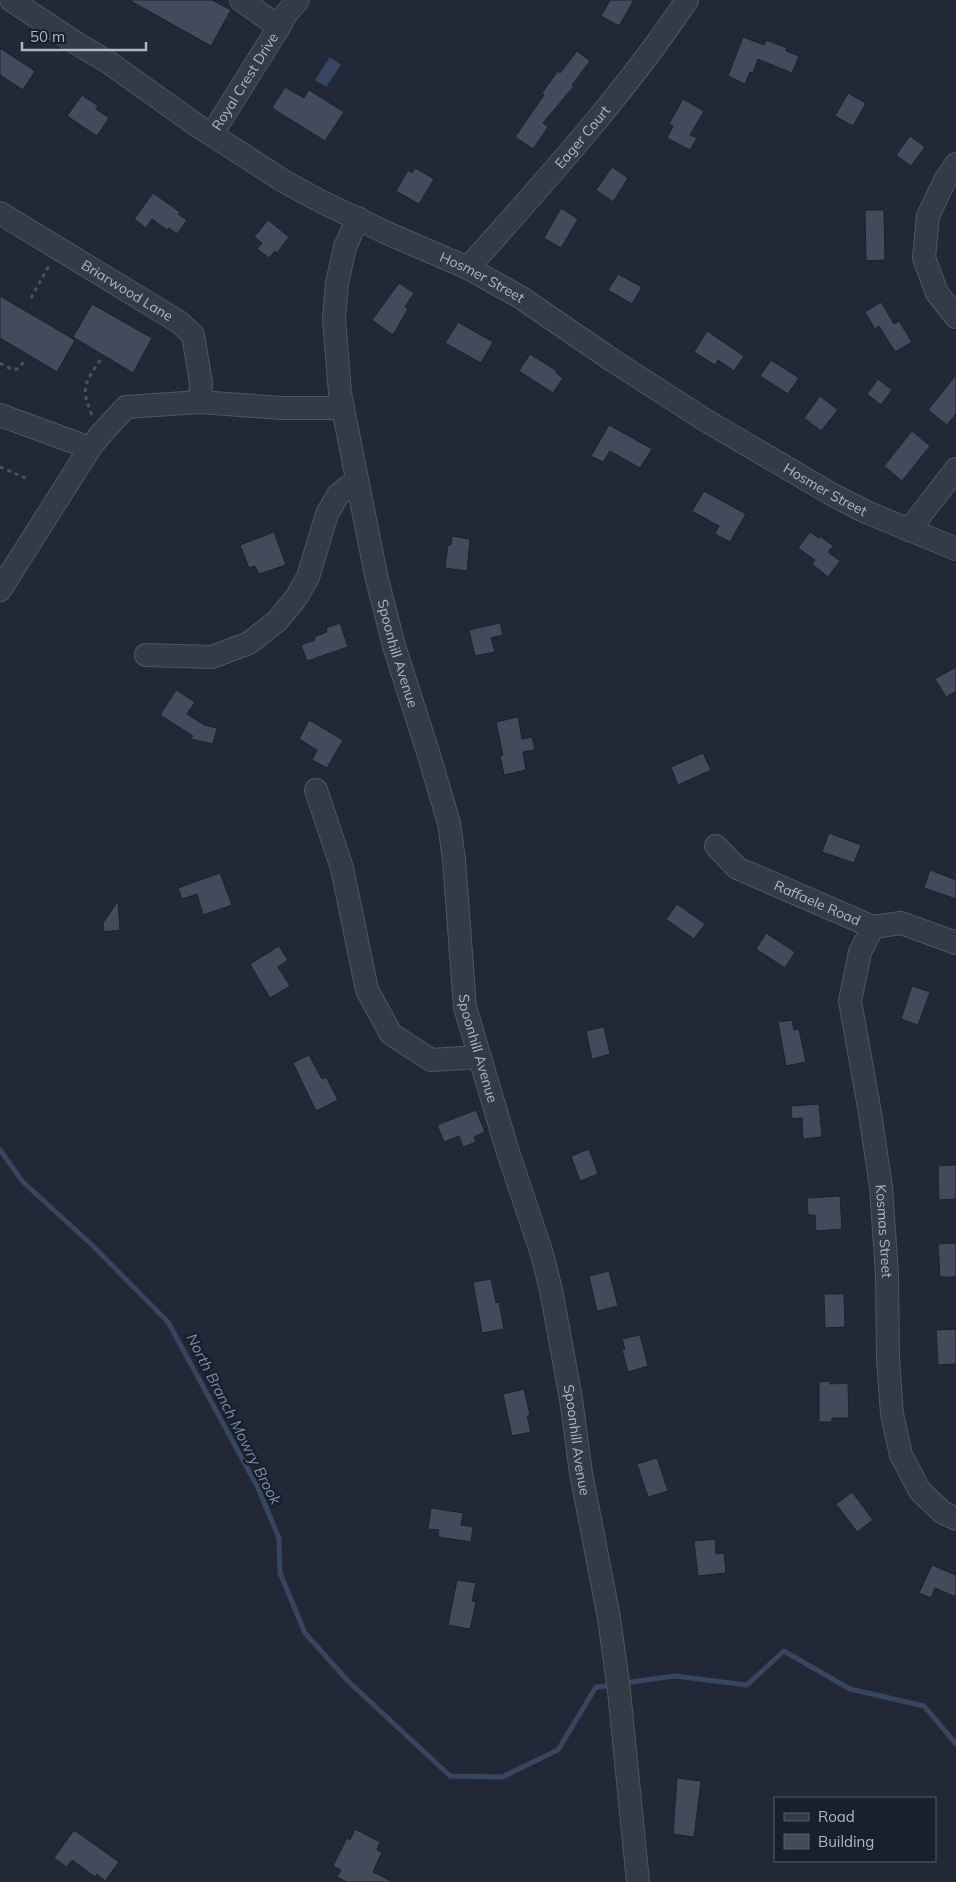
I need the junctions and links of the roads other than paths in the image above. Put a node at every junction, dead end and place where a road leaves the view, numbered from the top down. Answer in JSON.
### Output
{"nodes":[{"id":1,"x":11,"y":0,"type":"edge"},
{"id":2,"x":241,"y":0,"type":"edge"},
{"id":3,"x":298,"y":0,"type":"edge"},
{"id":4,"x":687,"y":0,"type":"edge"},
{"id":5,"x":279,"y":27,"type":"junction"},
{"id":6,"x":212,"y":134,"type":"junction"},
{"id":7,"x":956,"y":164,"type":"edge"},
{"id":8,"x":0,"y":212,"type":"edge"},
{"id":9,"x":358,"y":218,"type":"junction"},
{"id":10,"x":468,"y":268,"type":"junction"},
{"id":11,"x":956,"y":317,"type":"edge"},
{"id":12,"x":200,"y":402,"type":"junction"},
{"id":13,"x":343,"y":408,"type":"junction"},
{"id":14,"x":0,"y":415,"type":"edge"},
{"id":15,"x":90,"y":448,"type":"junction"},
{"id":16,"x":956,"y":470,"type":"edge"},
{"id":17,"x":357,"y":480,"type":"junction"},
{"id":18,"x":909,"y":530,"type":"junction"},
{"id":19,"x":956,"y":549,"type":"edge"},
{"id":20,"x":0,"y":590,"type":"edge"},
{"id":21,"x":146,"y":655,"type":"dead end"},
{"id":22,"x":316,"y":790,"type":"dead end"},
{"id":23,"x":716,"y":846,"type":"dead end"},
{"id":24,"x":872,"y":927,"type":"junction"},
{"id":25,"x":956,"y":943,"type":"edge"},
{"id":26,"x":480,"y":1057,"type":"junction"},
{"id":27,"x":956,"y":1519,"type":"edge"},
{"id":28,"x":638,"y":1882,"type":"edge"}],
"edges":[{"from":1,"to":6,"type":"street","name":"Hosmer Street"},
{"from":2,"to":5,"type":"street","name":"Royal Crest Drive"},
{"from":3,"to":5,"type":"street","name":"Royal Crest Drive"},
{"from":4,"to":10,"type":"street","name":"Eager Court"},
{"from":5,"to":6,"type":"street","name":"Royal Crest Drive"},
{"from":6,"to":9,"type":"street","name":"Hosmer Street"},
{"from":7,"to":11,"type":"street"},
{"from":8,"to":12,"type":"street","name":"Briarwood Lane"},
{"from":9,"to":10,"type":"street","name":"Hosmer Street"},
{"from":9,"to":13,"type":"street","name":"Spoonhill Avenue"},
{"from":10,"to":18,"type":"street","name":"Hosmer Street"},
{"from":12,"to":13,"type":"street"},
{"from":12,"to":15,"type":"street"},
{"from":13,"to":17,"type":"street","name":"Spoonhill Avenue"},
{"from":14,"to":15,"type":"street"},
{"from":15,"to":20,"type":"street"},
{"from":16,"to":18,"type":"street"},
{"from":17,"to":21,"type":"street"},
{"from":17,"to":26,"type":"street","name":"Spoonhill Avenue"},
{"from":18,"to":19,"type":"street","name":"Hosmer Street"},
{"from":22,"to":26,"type":"street"},
{"from":23,"to":24,"type":"street","name":"Raffaele Road"},
{"from":24,"to":25,"type":"street","name":"Raffaele Road"},
{"from":24,"to":27,"type":"street","name":"Kosmas Street"},
{"from":26,"to":28,"type":"street","name":"Spoonhill Avenue"}]}
